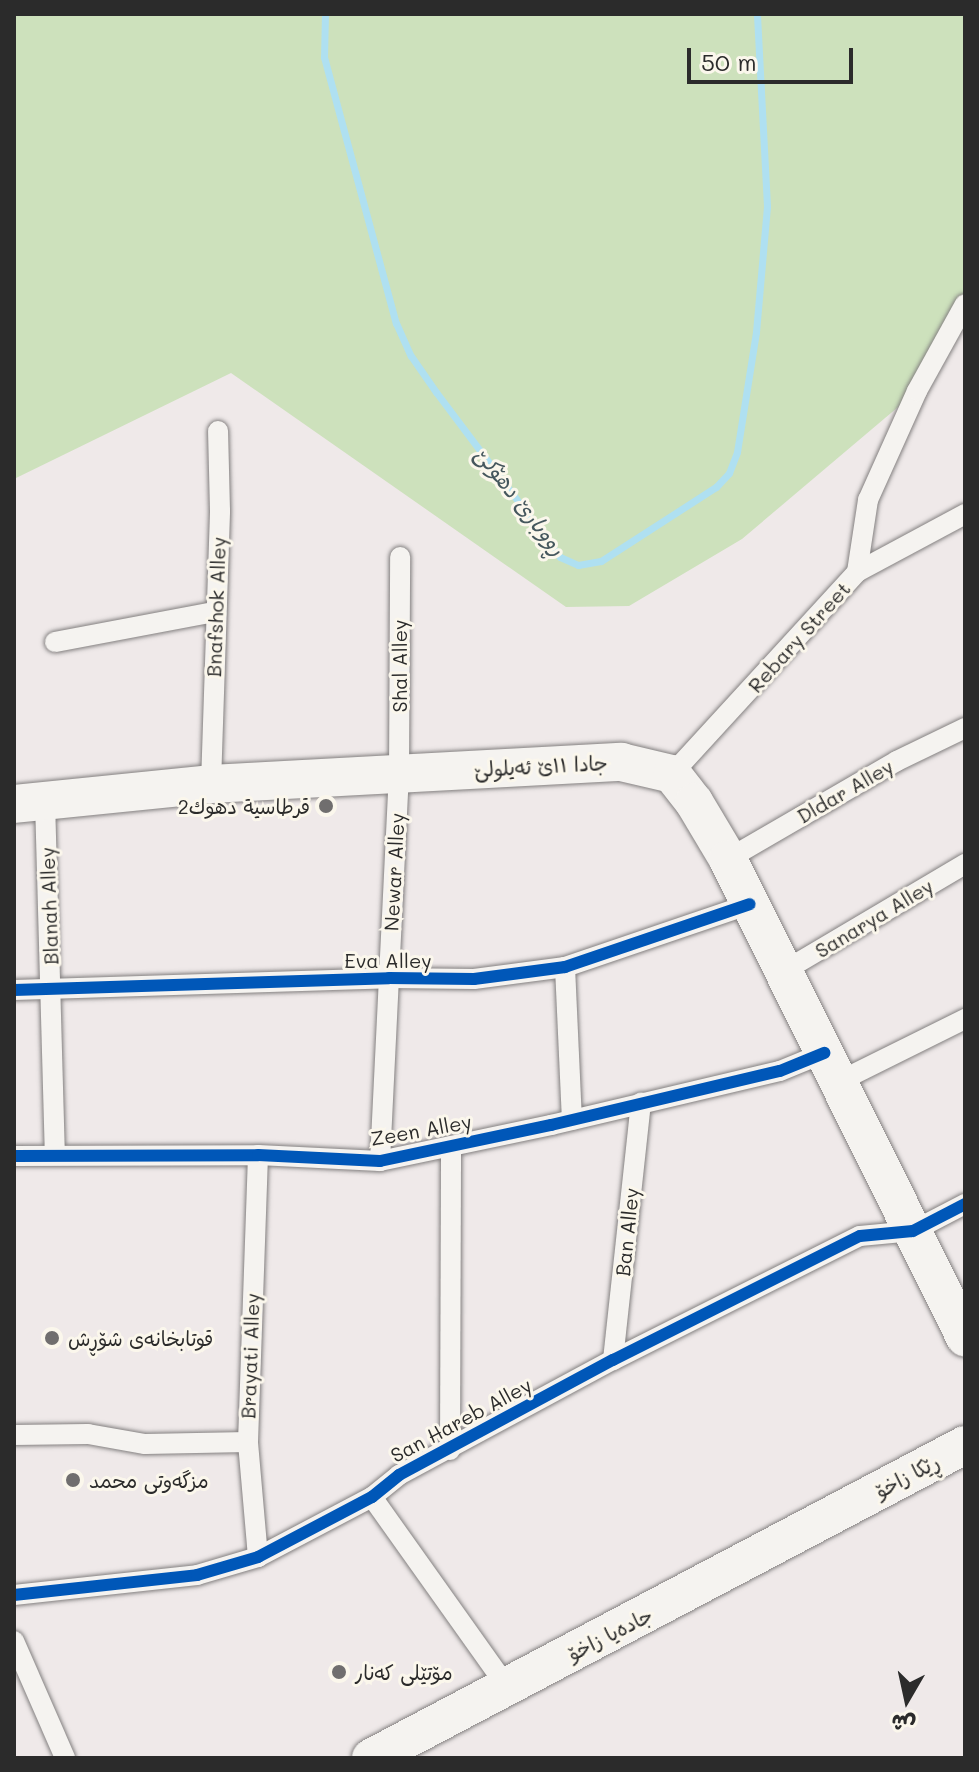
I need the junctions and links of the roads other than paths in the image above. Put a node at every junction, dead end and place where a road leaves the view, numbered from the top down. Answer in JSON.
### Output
{"nodes":[{"id":1,"x":965,"y":304,"type":"edge"},
{"id":2,"x":218,"y":431,"type":"dead end"},
{"id":3,"x":965,"y":514,"type":"edge"},
{"id":4,"x":400,"y":557,"type":"dead end"},
{"id":5,"x":857,"y":572,"type":"junction"},
{"id":6,"x":214,"y":612,"type":"junction"},
{"id":7,"x":55,"y":642,"type":"dead end"},
{"id":8,"x":965,"y":728,"type":"edge"},
{"id":9,"x":672,"y":774,"type":"junction"},
{"id":10,"x":399,"y":775,"type":"junction"},
{"id":11,"x":211,"y":784,"type":"junction"},
{"id":12,"x":29,"y":802,"type":"edge"},
{"id":13,"x":728,"y":859,"type":"junction"},
{"id":14,"x":965,"y":864,"type":"edge"},
{"id":15,"x":750,"y":904,"type":"junction"},
{"id":16,"x":565,"y":967,"type":"junction"},
{"id":17,"x":784,"y":971,"type":"junction"},
{"id":18,"x":389,"y":978,"type":"junction"},
{"id":19,"x":14,"y":990,"type":"edge"},
{"id":20,"x":53,"y":990,"type":"junction"},
{"id":21,"x":965,"y":1019,"type":"edge"},
{"id":22,"x":831,"y":1068,"type":"junction"},
{"id":23,"x":641,"y":1103,"type":"junction"},
{"id":24,"x":572,"y":1120,"type":"junction"},
{"id":25,"x":451,"y":1146,"type":"junction"},
{"id":26,"x":55,"y":1155,"type":"junction"},
{"id":27,"x":258,"y":1155,"type":"junction"},
{"id":28,"x":14,"y":1156,"type":"edge"},
{"id":29,"x":380,"y":1161,"type":"junction"},
{"id":30,"x":965,"y":1204,"type":"edge"},
{"id":31,"x":913,"y":1231,"type":"junction"},
{"id":32,"x":945,"y":1297,"type":"junction"},
{"id":33,"x":965,"y":1337,"type":"edge"},
{"id":34,"x":613,"y":1360,"type":"junction"},
{"id":35,"x":965,"y":1369,"type":"edge"},
{"id":36,"x":965,"y":1416,"type":"edge"},
{"id":37,"x":14,"y":1435,"type":"edge"},
{"id":38,"x":248,"y":1442,"type":"junction"},
{"id":39,"x":965,"y":1445,"type":"edge"},
{"id":40,"x":450,"y":1450,"type":"junction"},
{"id":41,"x":372,"y":1497,"type":"junction"},
{"id":42,"x":849,"y":1507,"type":"junction"},
{"id":43,"x":258,"y":1557,"type":"junction"},
{"id":44,"x":14,"y":1595,"type":"edge"},
{"id":45,"x":14,"y":1641,"type":"edge"},
{"id":46,"x":507,"y":1687,"type":"junction"},
{"id":47,"x":65,"y":1758,"type":"edge"},
{"id":48,"x":371,"y":1758,"type":"edge"}],
"edges":[{"from":1,"to":5,"type":"street","name":"Rebary Street"},
{"from":2,"to":6,"type":"street","name":"Bnafshok Alley"},
{"from":3,"to":5,"type":"street"},
{"from":4,"to":10,"type":"street","name":"Shal Alley"},
{"from":5,"to":9,"type":"street","name":"Rebary Street"},
{"from":6,"to":7,"type":"street"},
{"from":6,"to":11,"type":"street","name":"Bnafshok Alley"},
{"from":8,"to":13,"type":"street","name":"Dldar Alley"},
{"from":9,"to":10,"type":"highway","name":"جادا ١١ێ ئه‌یلولێ"},
{"from":9,"to":13,"type":"highway"},
{"from":10,"to":11,"type":"highway","name":"جادا ١١ێ ئه‌یلولێ"},
{"from":10,"to":18,"type":"street","name":"Newar Alley"},
{"from":11,"to":12,"type":"highway","name":"جادا ١١ێ ئه‌یلولێ"},
{"from":12,"to":20,"type":"street","name":"Blanah Alley"},
{"from":13,"to":15,"type":"highway"},
{"from":14,"to":17,"type":"street","name":"Sanarya Alley"},
{"from":15,"to":16,"type":"street","name":"Eva Alley"},
{"from":15,"to":17,"type":"highway"},
{"from":16,"to":18,"type":"street","name":"Eva Alley"},
{"from":16,"to":24,"type":"street"},
{"from":17,"to":22,"type":"highway"},
{"from":18,"to":20,"type":"street","name":"Eva Alley"},
{"from":18,"to":29,"type":"street","name":"Newar Alley"},
{"from":19,"to":20,"type":"street","name":"Eva Alley"},
{"from":20,"to":26,"type":"street","name":"Blanah Alley"},
{"from":21,"to":22,"type":"street","name":"Zeen Alley"},
{"from":22,"to":23,"type":"street","name":"Zeen Alley"},
{"from":22,"to":31,"type":"highway"},
{"from":23,"to":24,"type":"street","name":"Zeen Alley"},
{"from":23,"to":34,"type":"street","name":"Ban Alley"},
{"from":24,"to":25,"type":"street","name":"Zeen Alley"},
{"from":25,"to":29,"type":"street","name":"Zeen Alley"},
{"from":25,"to":40,"type":"street"},
{"from":26,"to":27,"type":"street","name":"Zeen Alley"},
{"from":26,"to":28,"type":"street","name":"Zeen Alley"},
{"from":27,"to":29,"type":"street","name":"Zeen Alley"},
{"from":27,"to":38,"type":"street","name":"Brayati Alley"},
{"from":30,"to":31,"type":"street"},
{"from":31,"to":32,"type":"highway"},
{"from":31,"to":34,"type":"street","name":"San Hareb Alley"},
{"from":32,"to":33,"type":"highway"},
{"from":32,"to":35,"type":"highway"},
{"from":34,"to":40,"type":"street","name":"San Hareb Alley"},
{"from":36,"to":42,"type":"highway"},
{"from":37,"to":38,"type":"street"},
{"from":38,"to":43,"type":"street","name":"Brayati Alley"},
{"from":39,"to":42,"type":"highway","name":"ڕێکا زاخۆ"},
{"from":40,"to":41,"type":"street","name":"San Hareb Alley"},
{"from":41,"to":43,"type":"street","name":"San Hareb Alley"},
{"from":41,"to":46,"type":"street"},
{"from":42,"to":46,"type":"highway","name":"جادەیا زاخۆ"},
{"from":43,"to":44,"type":"street","name":"San Hareb Alley"},
{"from":45,"to":47,"type":"street"},
{"from":46,"to":48,"type":"highway","name":"جادەیا زاخۆ"}]}
